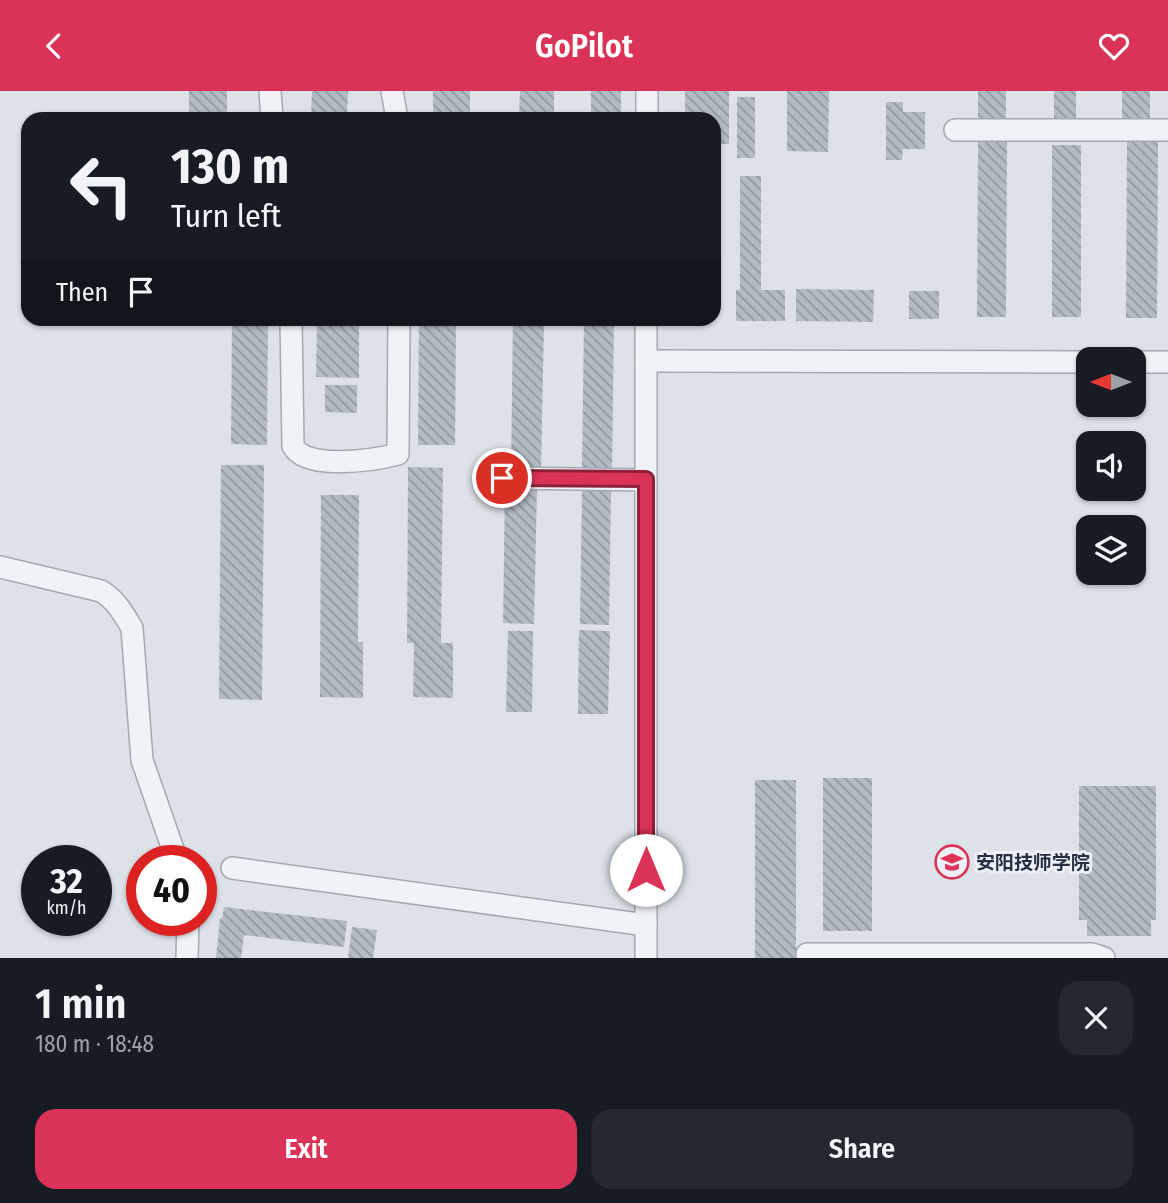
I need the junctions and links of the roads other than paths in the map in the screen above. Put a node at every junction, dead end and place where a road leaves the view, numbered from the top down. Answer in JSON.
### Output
{"nodes":[{"id":1,"x":270,"y":91,"type":"edge"},
{"id":2,"x":392,"y":91,"type":"edge"},
{"id":3,"x":647,"y":91,"type":"edge"},
{"id":4,"x":272,"y":112,"type":"edge"},
{"id":5,"x":396,"y":112,"type":"edge"},
{"id":6,"x":647,"y":112,"type":"edge"},
{"id":7,"x":955,"y":130,"type":"dead end"},
{"id":8,"x":1168,"y":130,"type":"edge"},
{"id":9,"x":291,"y":326,"type":"edge"},
{"id":10,"x":399,"y":326,"type":"edge"},
{"id":11,"x":646,"y":326,"type":"edge"},
{"id":12,"x":646,"y":362,"type":"junction"},
{"id":13,"x":1076,"y":362,"type":"edge"},
{"id":14,"x":1146,"y":362,"type":"edge"},
{"id":15,"x":1168,"y":362,"type":"edge"},
{"id":16,"x":502,"y":478,"type":"dead end"},
{"id":17,"x":646,"y":479,"type":"junction"},
{"id":18,"x":0,"y":567,"type":"edge"},
{"id":19,"x":171,"y":845,"type":"edge"},
{"id":20,"x":232,"y":868,"type":"dead end"},
{"id":21,"x":646,"y":925,"type":"junction"},
{"id":22,"x":188,"y":936,"type":"edge"},
{"id":23,"x":807,"y":954,"type":"dead end"},
{"id":24,"x":187,"y":958,"type":"edge"},
{"id":25,"x":646,"y":958,"type":"edge"},
{"id":26,"x":1104,"y":958,"type":"edge"}],
"edges":[{"from":1,"to":4,"type":"street"},
{"from":2,"to":5,"type":"street"},
{"from":3,"to":6,"type":"street"},
{"from":7,"to":8,"type":"street"},
{"from":9,"to":10,"type":"street"},
{"from":11,"to":12,"type":"street"},
{"from":12,"to":13,"type":"street"},
{"from":12,"to":17,"type":"street"},
{"from":14,"to":15,"type":"street"},
{"from":16,"to":17,"type":"street"},
{"from":17,"to":21,"type":"street"},
{"from":18,"to":19,"type":"street"},
{"from":20,"to":21,"type":"street"},
{"from":21,"to":25,"type":"street"},
{"from":22,"to":24,"type":"street"},
{"from":23,"to":26,"type":"street"}]}
